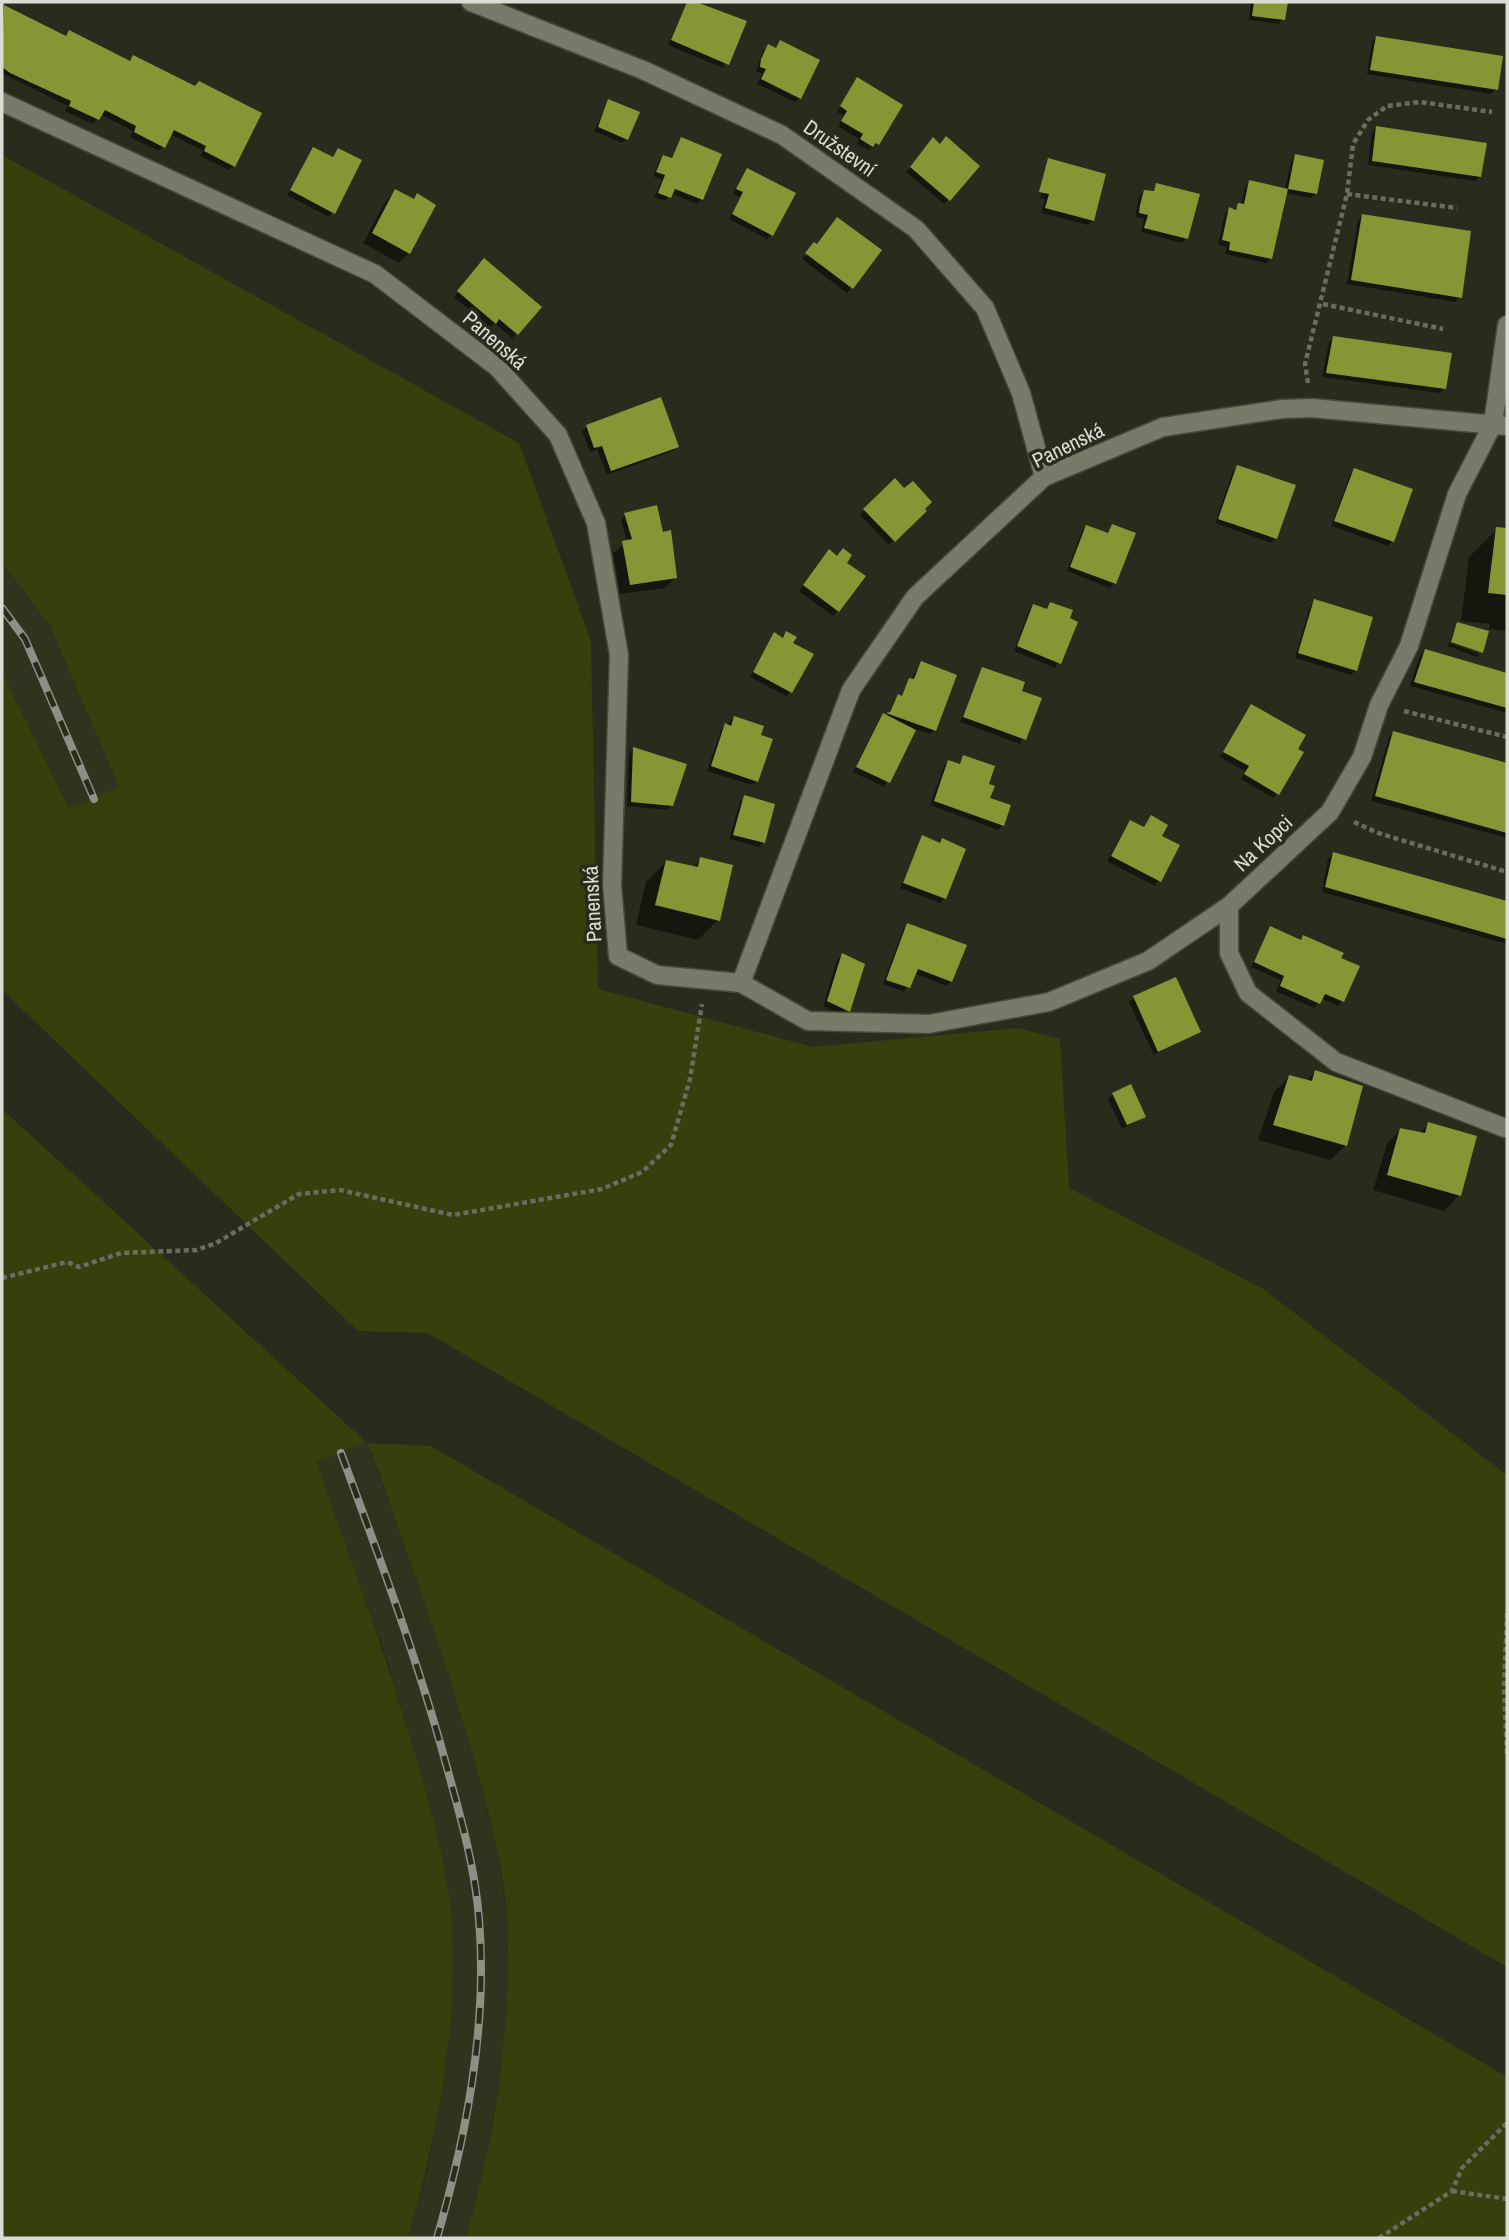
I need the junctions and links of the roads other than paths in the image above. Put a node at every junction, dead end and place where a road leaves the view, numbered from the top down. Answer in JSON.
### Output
{"nodes":[{"id":1,"x":471,"y":2,"type":"edge"},
{"id":2,"x":2,"y":102,"type":"edge"},
{"id":3,"x":1507,"y":325,"type":"edge"},
{"id":4,"x":1500,"y":425,"type":"edge"},
{"id":5,"x":1044,"y":477,"type":"junction"},
{"id":6,"x":1229,"y":906,"type":"junction"},
{"id":7,"x":741,"y":983,"type":"junction"},
{"id":8,"x":1505,"y":1128,"type":"dead end"}],
"edges":[{"from":1,"to":5,"type":"street","name":"Družstevní"},
{"from":2,"to":7,"type":"street","name":"Panenská"},
{"from":3,"to":4,"type":"street","name":"Na Kopci"},
{"from":4,"to":5,"type":"street","name":"Panenská"},
{"from":4,"to":6,"type":"street","name":"Na Kopci"},
{"from":5,"to":7,"type":"street","name":"Panenská"},
{"from":6,"to":7,"type":"street","name":"Na Kopci"},
{"from":6,"to":8,"type":"street"}]}
